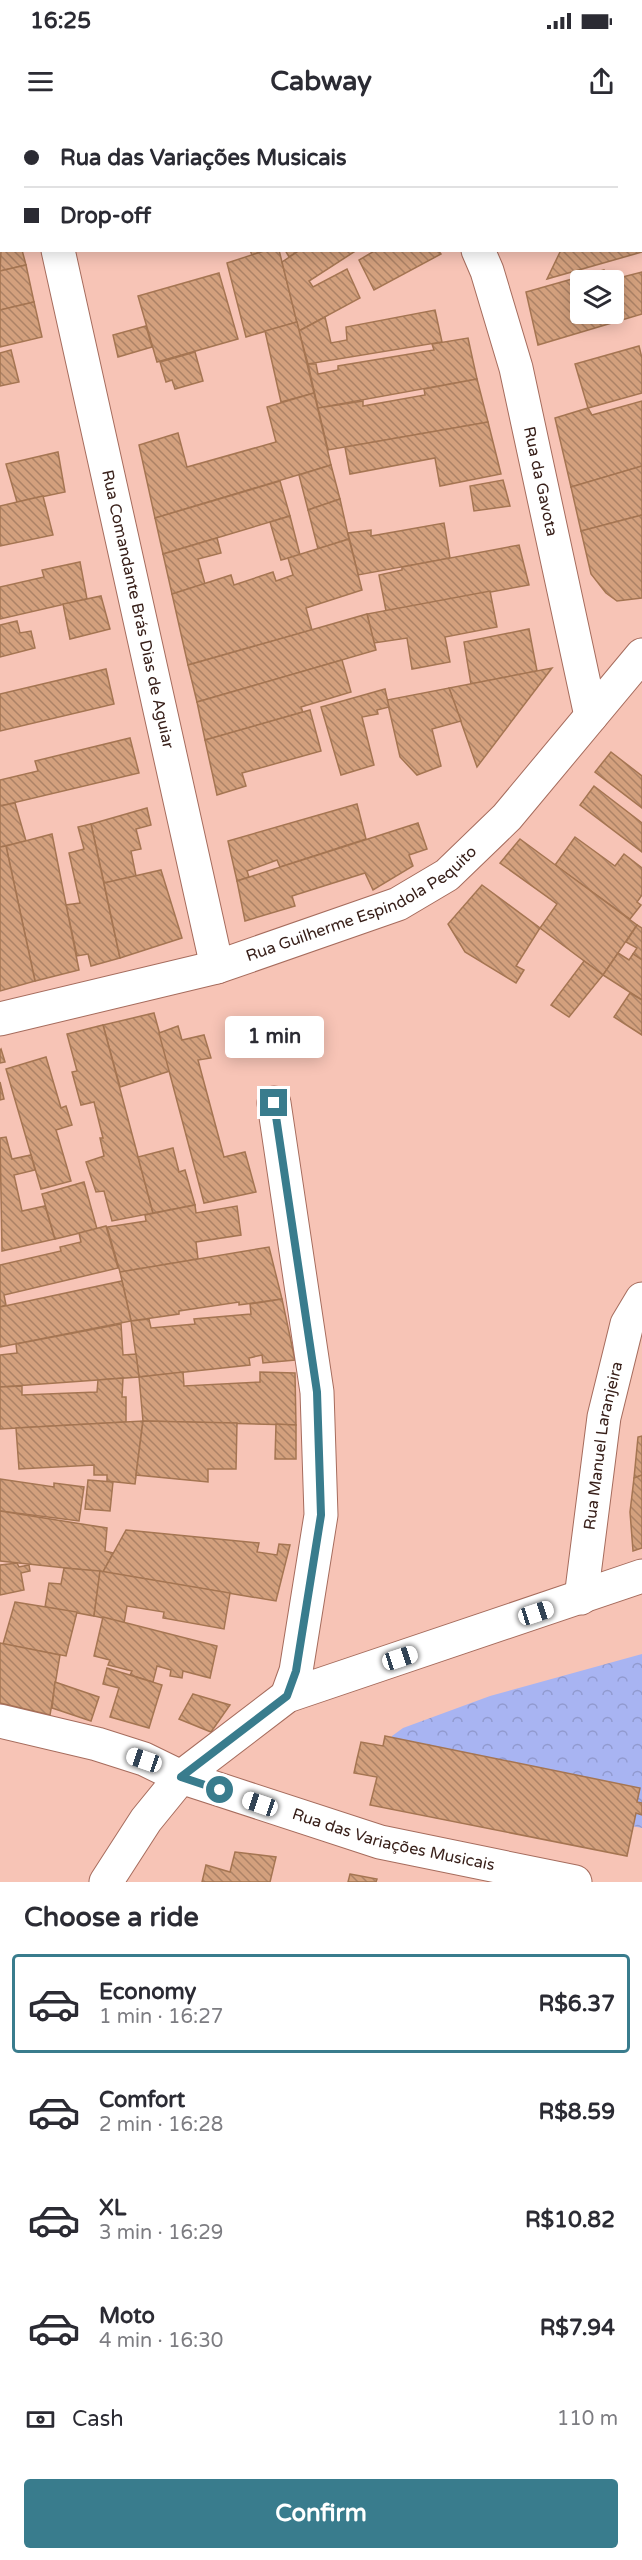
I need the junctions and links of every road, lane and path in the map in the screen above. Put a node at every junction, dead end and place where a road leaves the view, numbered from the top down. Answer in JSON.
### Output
{"nodes":[{"id":1,"x":58,"y":252,"type":"edge"},
{"id":2,"x":479,"y":252,"type":"edge"},
{"id":3,"x":642,"y":655,"type":"edge"},
{"id":4,"x":591,"y":716,"type":"junction"},
{"id":5,"x":218,"y":967,"type":"junction"},
{"id":6,"x":0,"y":1019,"type":"edge"},
{"id":7,"x":274,"y":1103,"type":"dead end"},
{"id":8,"x":642,"y":1299,"type":"edge"},
{"id":9,"x":642,"y":1576,"type":"edge"},
{"id":10,"x":581,"y":1598,"type":"junction"},
{"id":11,"x":287,"y":1696,"type":"junction"},
{"id":12,"x":0,"y":1720,"type":"edge"},
{"id":13,"x":181,"y":1777,"type":"junction"},
{"id":14,"x":106,"y":1882,"type":"edge"},
{"id":15,"x":575,"y":1882,"type":"edge"}],
"edges":[{"from":1,"to":5,"type":"street","name":"Rua Comandante Brás Dias de Aguiar"},
{"from":2,"to":4,"type":"street","name":"Rua da Gavota"},
{"from":3,"to":4,"type":"street","name":"Rua Guilherme Espindola Pequito"},
{"from":4,"to":5,"type":"street","name":"Rua Guilherme Espindola Pequito"},
{"from":5,"to":6,"type":"street","name":"Rua Guilherme Espindola Pequito"},
{"from":7,"to":11,"type":"street"},
{"from":8,"to":10,"type":"street","name":"Rua Manuel Laranjeira"},
{"from":9,"to":10,"type":"street"},
{"from":10,"to":11,"type":"street"},
{"from":11,"to":13,"type":"street"},
{"from":12,"to":13,"type":"street","name":"Rua das Variações Musicais"},
{"from":13,"to":14,"type":"street"},
{"from":13,"to":15,"type":"street","name":"Rua das Variações Musicais"}]}
